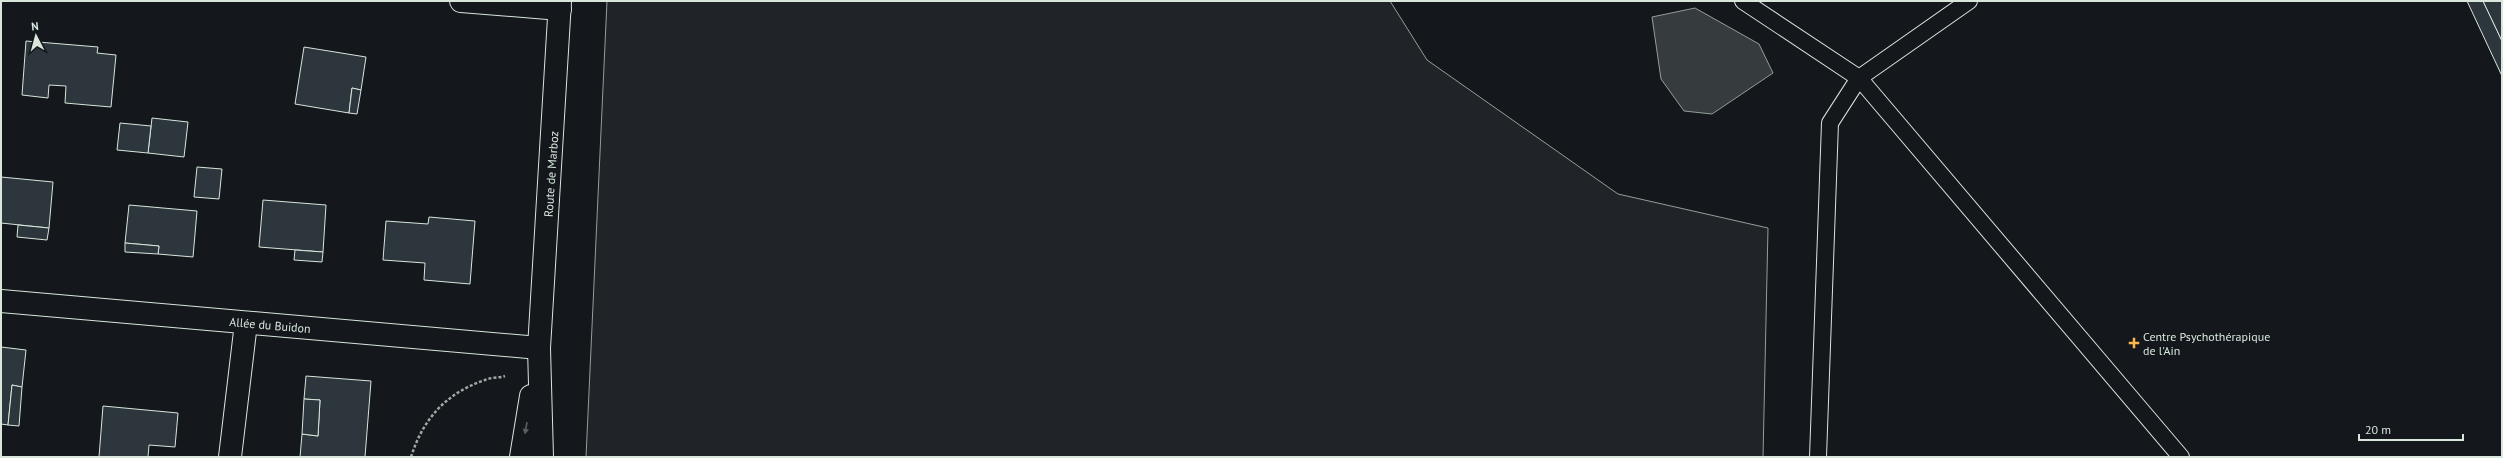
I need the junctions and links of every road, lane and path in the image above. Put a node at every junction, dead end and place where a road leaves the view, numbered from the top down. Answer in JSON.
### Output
{"nodes":[{"id":1,"x":461,"y":1,"type":"edge"},
{"id":2,"x":1743,"y":1,"type":"edge"},
{"id":3,"x":1969,"y":1,"type":"edge"},
{"id":4,"x":560,"y":5,"type":"edge"},
{"id":5,"x":1860,"y":78,"type":"junction"},
{"id":6,"x":1,"y":301,"type":"edge"},
{"id":7,"x":246,"y":323,"type":"junction"},
{"id":8,"x":517,"y":346,"type":"junction"},
{"id":9,"x":539,"y":348,"type":"junction"},
{"id":10,"x":230,"y":457,"type":"edge"},
{"id":11,"x":411,"y":457,"type":"edge"},
{"id":12,"x":521,"y":457,"type":"edge"},
{"id":13,"x":542,"y":457,"type":"edge"},
{"id":14,"x":1818,"y":457,"type":"edge"},
{"id":15,"x":2181,"y":457,"type":"edge"}],
"edges":[{"from":1,"to":4,"type":"street"},
{"from":2,"to":5,"type":"lane"},
{"from":3,"to":5,"type":"lane"},
{"from":4,"to":9,"type":"street","name":"Route de Marboz"},
{"from":5,"to":14,"type":"lane"},
{"from":5,"to":15,"type":"lane"},
{"from":6,"to":7,"type":"street","name":"Allée du Buidon"},
{"from":7,"to":8,"type":"street","name":"Allée du Buidon"},
{"from":7,"to":10,"type":"street"},
{"from":8,"to":9,"type":"street","name":"Allée du Buidon"},
{"from":8,"to":11,"type":"path"},
{"from":9,"to":12,"type":"street","name":"Route de Marboz","one_way":true},
{"from":9,"to":13,"type":"street","name":"Route de Marboz"}]}
